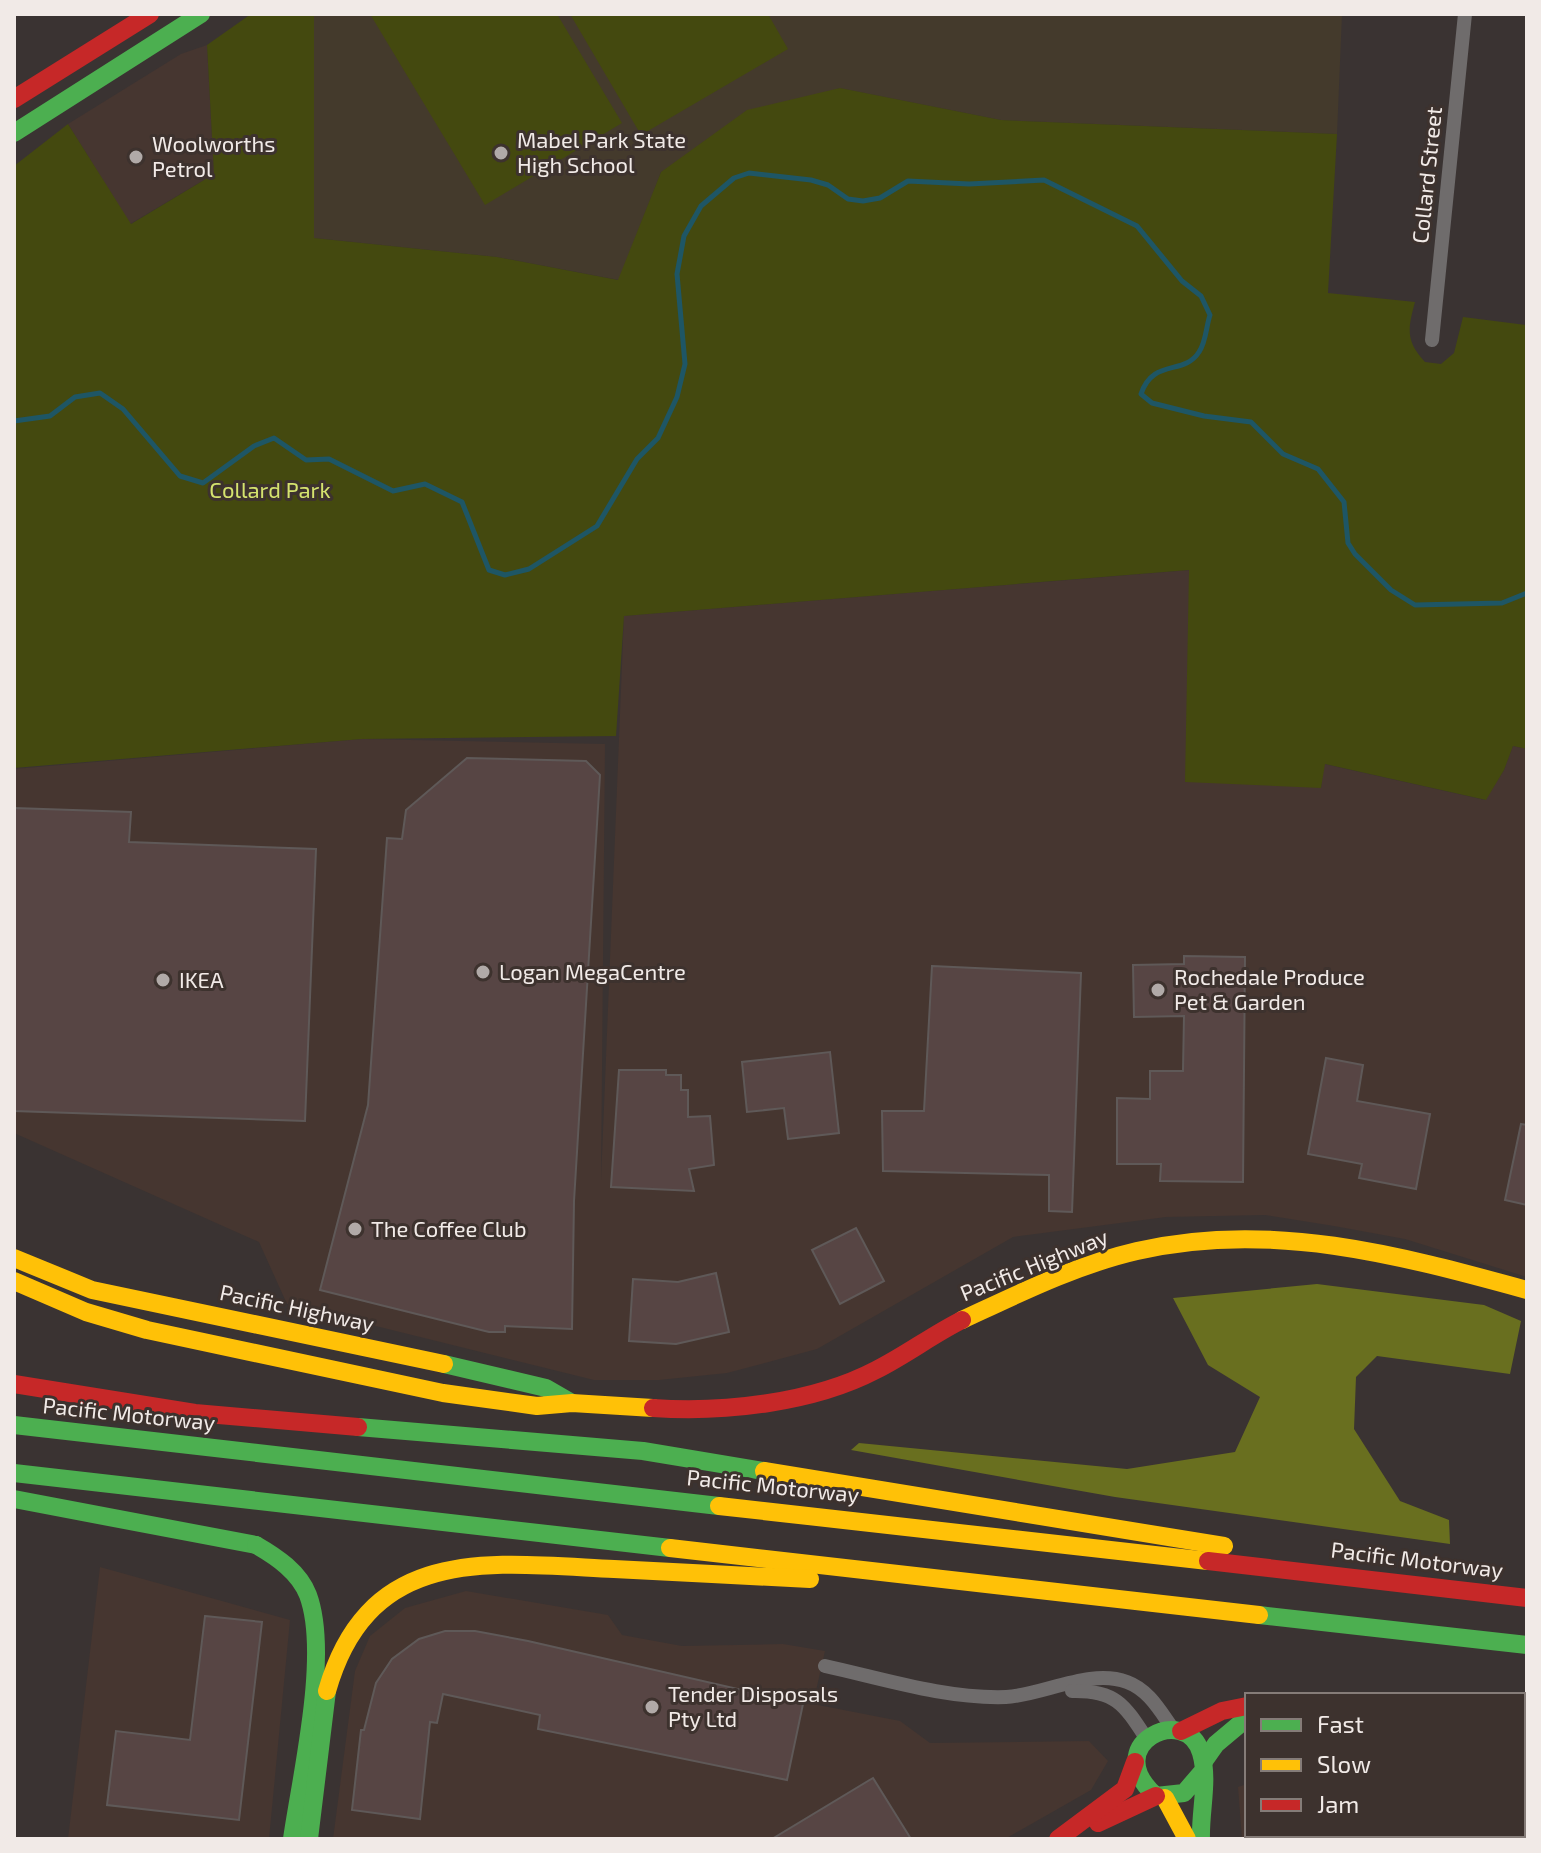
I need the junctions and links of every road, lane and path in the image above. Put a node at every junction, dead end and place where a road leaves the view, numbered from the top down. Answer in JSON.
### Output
{"nodes":[{"id":1,"x":150,"y":14,"type":"edge"},
{"id":2,"x":201,"y":14,"type":"edge"},
{"id":3,"x":1465,"y":14,"type":"edge"},
{"id":4,"x":14,"y":99,"type":"edge"},
{"id":5,"x":14,"y":133,"type":"edge"},
{"id":6,"x":1432,"y":340,"type":"dead end"},
{"id":7,"x":14,"y":1258,"type":"edge"},
{"id":8,"x":14,"y":1281,"type":"edge"},
{"id":9,"x":1527,"y":1290,"type":"edge"},
{"id":10,"x":14,"y":1384,"type":"edge"},
{"id":11,"x":572,"y":1403,"type":"junction"},
{"id":12,"x":14,"y":1425,"type":"edge"},
{"id":13,"x":14,"y":1473,"type":"edge"},
{"id":14,"x":14,"y":1499,"type":"edge"},
{"id":15,"x":1377,"y":1578,"type":"junction"},
{"id":16,"x":1022,"y":1587,"type":"junction"},
{"id":17,"x":1527,"y":1598,"type":"edge"},
{"id":18,"x":1527,"y":1645,"type":"edge"},
{"id":19,"x":825,"y":1666,"type":"dead end"},
{"id":20,"x":1039,"y":1692,"type":"junction"},
{"id":21,"x":1245,"y":1706,"type":"edge"},
{"id":22,"x":1245,"y":1720,"type":"edge"},
{"id":23,"x":1177,"y":1730,"type":"junction"},
{"id":24,"x":1146,"y":1738,"type":"junction"},
{"id":25,"x":1135,"y":1762,"type":"junction"},
{"id":26,"x":1203,"y":1767,"type":"junction"},
{"id":27,"x":1160,"y":1797,"type":"junction"},
{"id":28,"x":292,"y":1839,"type":"edge"},
{"id":29,"x":309,"y":1839,"type":"edge"},
{"id":30,"x":1058,"y":1839,"type":"edge"},
{"id":31,"x":1068,"y":1839,"type":"edge"},
{"id":32,"x":1187,"y":1839,"type":"edge"},
{"id":33,"x":1201,"y":1839,"type":"edge"}],
"edges":[{"from":1,"to":4,"type":"main road"},
{"from":2,"to":5,"type":"main road"},
{"from":3,"to":6,"type":"street","name":"Collard Street"},
{"from":7,"to":11,"type":"main road","name":"Pacific Highway"},
{"from":8,"to":11,"type":"main road","name":"Pacific Highway"},
{"from":9,"to":11,"type":"main road","name":"Pacific Highway"},
{"from":10,"to":15,"type":"main road"},
{"from":12,"to":15,"type":"main road","name":"Pacific Motorway"},
{"from":13,"to":16,"type":"main road"},
{"from":14,"to":28,"type":"main road"},
{"from":15,"to":17,"type":"main road","name":"Pacific Motorway"},
{"from":16,"to":18,"type":"main road"},
{"from":16,"to":29,"type":"main road"},
{"from":19,"to":20,"type":"street"},
{"from":20,"to":23,"type":"street"},
{"from":20,"to":24,"type":"street"},
{"from":21,"to":23,"type":"main road"},
{"from":22,"to":26,"type":"main road"},
{"from":23,"to":24,"type":"main road"},
{"from":23,"to":26,"type":"main road"},
{"from":24,"to":25,"type":"main road"},
{"from":25,"to":27,"type":"main road"},
{"from":25,"to":30,"type":"main road"},
{"from":26,"to":27,"type":"main road"},
{"from":26,"to":33,"type":"main road"},
{"from":27,"to":31,"type":"main road"},
{"from":27,"to":32,"type":"main road"}]}
